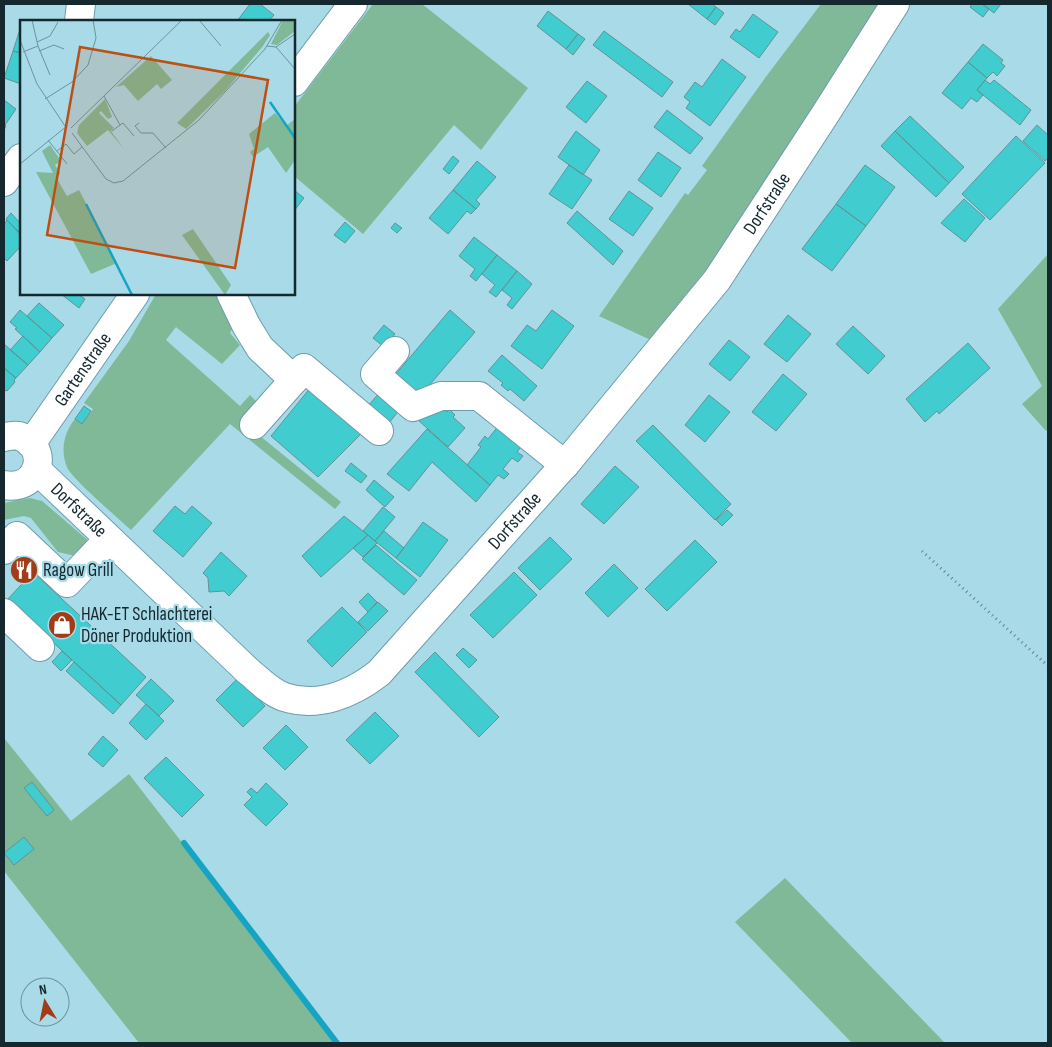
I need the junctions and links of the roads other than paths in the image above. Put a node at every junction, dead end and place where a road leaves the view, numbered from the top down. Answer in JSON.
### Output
{"nodes":[{"id":1,"x":81,"y":4,"type":"edge"},
{"id":2,"x":353,"y":4,"type":"edge"},
{"id":3,"x":895,"y":4,"type":"edge"},
{"id":4,"x":79,"y":20,"type":"edge"},
{"id":5,"x":295,"y":81,"type":"edge"},
{"id":6,"x":20,"y":159,"type":"edge"},
{"id":7,"x":4,"y":182,"type":"edge"},
{"id":8,"x":134,"y":295,"type":"edge"},
{"id":9,"x":231,"y":295,"type":"edge"},
{"id":10,"x":395,"y":351,"type":"dead end"},
{"id":11,"x":294,"y":380,"type":"junction"},
{"id":12,"x":254,"y":425,"type":"dead end"},
{"id":13,"x":379,"y":431,"type":"dead end"},
{"id":14,"x":4,"y":437,"type":"edge"},
{"id":15,"x":31,"y":444,"type":"junction"},
{"id":16,"x":565,"y":465,"type":"junction"},
{"id":17,"x":37,"y":470,"type":"junction"},
{"id":18,"x":4,"y":485,"type":"edge"},
{"id":19,"x":108,"y":539,"type":"junction"},
{"id":20,"x":4,"y":550,"type":"edge"},
{"id":21,"x":4,"y":613,"type":"edge"},
{"id":22,"x":40,"y":646,"type":"dead end"}],
"edges":[{"from":1,"to":4,"type":"street"},
{"from":2,"to":5,"type":"street"},
{"from":3,"to":16,"type":"street","name":"Dorfstraße"},
{"from":6,"to":7,"type":"street"},
{"from":8,"to":15,"type":"street","name":"Gartenstraße"},
{"from":9,"to":11,"type":"street"},
{"from":10,"to":16,"type":"street"},
{"from":11,"to":12,"type":"street"},
{"from":11,"to":13,"type":"street"},
{"from":14,"to":15,"type":"street"},
{"from":15,"to":17,"type":"street"},
{"from":16,"to":19,"type":"street","name":"Dorfstraße"},
{"from":17,"to":18,"type":"street"},
{"from":17,"to":19,"type":"street","name":"Dorfstraße"},
{"from":19,"to":20,"type":"street"},
{"from":21,"to":22,"type":"street"}]}
